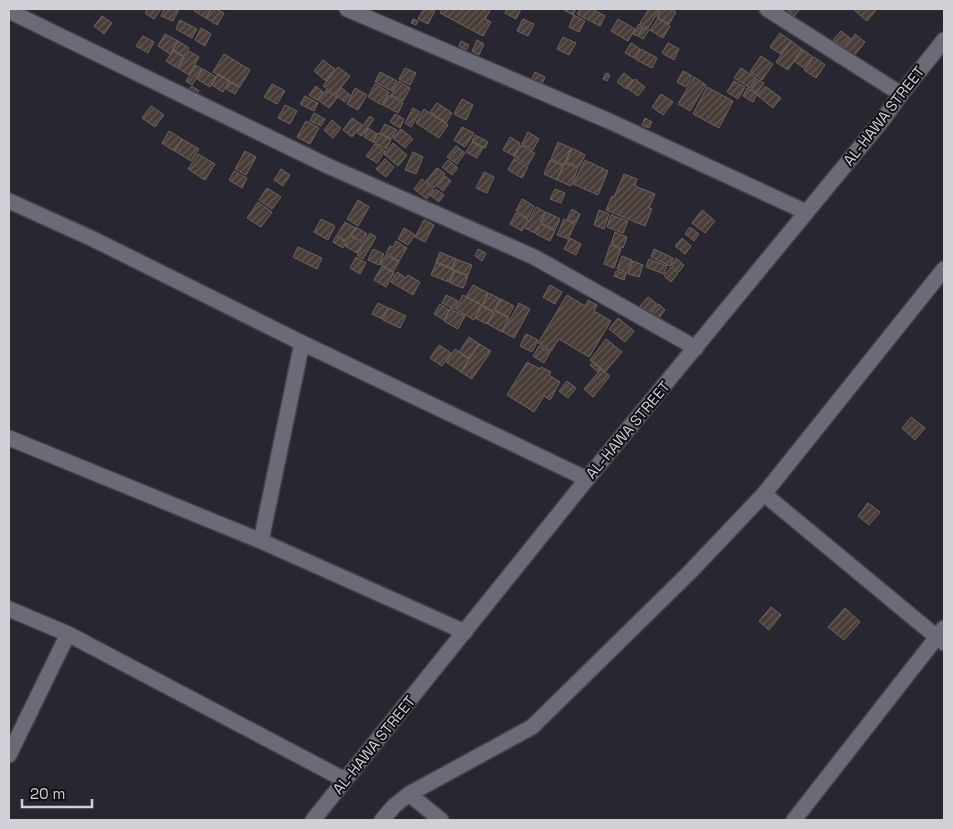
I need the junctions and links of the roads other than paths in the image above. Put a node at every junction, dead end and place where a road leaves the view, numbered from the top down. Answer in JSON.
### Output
{"nodes":[{"id":1,"x":347,"y":9,"type":"edge"},
{"id":2,"x":767,"y":9,"type":"edge"},
{"id":3,"x":9,"y":11,"type":"edge"},
{"id":4,"x":944,"y":40,"type":"edge"},
{"id":5,"x":901,"y":94,"type":"junction"},
{"id":6,"x":9,"y":201,"type":"edge"},
{"id":7,"x":806,"y":212,"type":"junction"},
{"id":8,"x":944,"y":269,"type":"edge"},
{"id":9,"x":302,"y":343,"type":"junction"},
{"id":10,"x":696,"y":348,"type":"junction"},
{"id":11,"x":9,"y":438,"type":"edge"},
{"id":12,"x":587,"y":479,"type":"junction"},
{"id":13,"x":764,"y":494,"type":"junction"},
{"id":14,"x":261,"y":541,"type":"junction"},
{"id":15,"x":9,"y":608,"type":"edge"},
{"id":16,"x":465,"y":632,"type":"junction"},
{"id":17,"x":68,"y":634,"type":"junction"},
{"id":18,"x":942,"y":636,"type":"edge"},
{"id":19,"x":15,"y":726,"type":"edge"},
{"id":20,"x":9,"y":755,"type":"edge"},
{"id":21,"x":345,"y":780,"type":"junction"},
{"id":22,"x":409,"y":794,"type":"junction"},
{"id":23,"x":313,"y":820,"type":"edge"},
{"id":24,"x":382,"y":820,"type":"edge"},
{"id":25,"x":441,"y":820,"type":"edge"},
{"id":26,"x":794,"y":820,"type":"edge"}],
"edges":[{"from":1,"to":7,"type":"street"},
{"from":2,"to":5,"type":"street"},
{"from":3,"to":10,"type":"street"},
{"from":4,"to":5,"type":"street","name":"AL-HAWA STREET"},
{"from":5,"to":7,"type":"street","name":"AL-HAWA STREET"},
{"from":6,"to":9,"type":"street"},
{"from":7,"to":10,"type":"street","name":"AL-HAWA STREET"},
{"from":8,"to":13,"type":"street"},
{"from":9,"to":12,"type":"street"},
{"from":9,"to":14,"type":"street"},
{"from":10,"to":12,"type":"street","name":"AL-HAWA STREET"},
{"from":11,"to":14,"type":"street"},
{"from":12,"to":16,"type":"street","name":"AL-HAWA STREET"},
{"from":13,"to":18,"type":"street"},
{"from":13,"to":22,"type":"street"},
{"from":14,"to":16,"type":"street"},
{"from":15,"to":17,"type":"street"},
{"from":16,"to":21,"type":"street","name":"AL-HAWA STREET"},
{"from":17,"to":19,"type":"street"},
{"from":17,"to":21,"type":"street"},
{"from":18,"to":26,"type":"street"},
{"from":19,"to":20,"type":"street"},
{"from":21,"to":23,"type":"street","name":"AL-HAWA STREET"},
{"from":22,"to":24,"type":"street"},
{"from":22,"to":25,"type":"street"}]}
